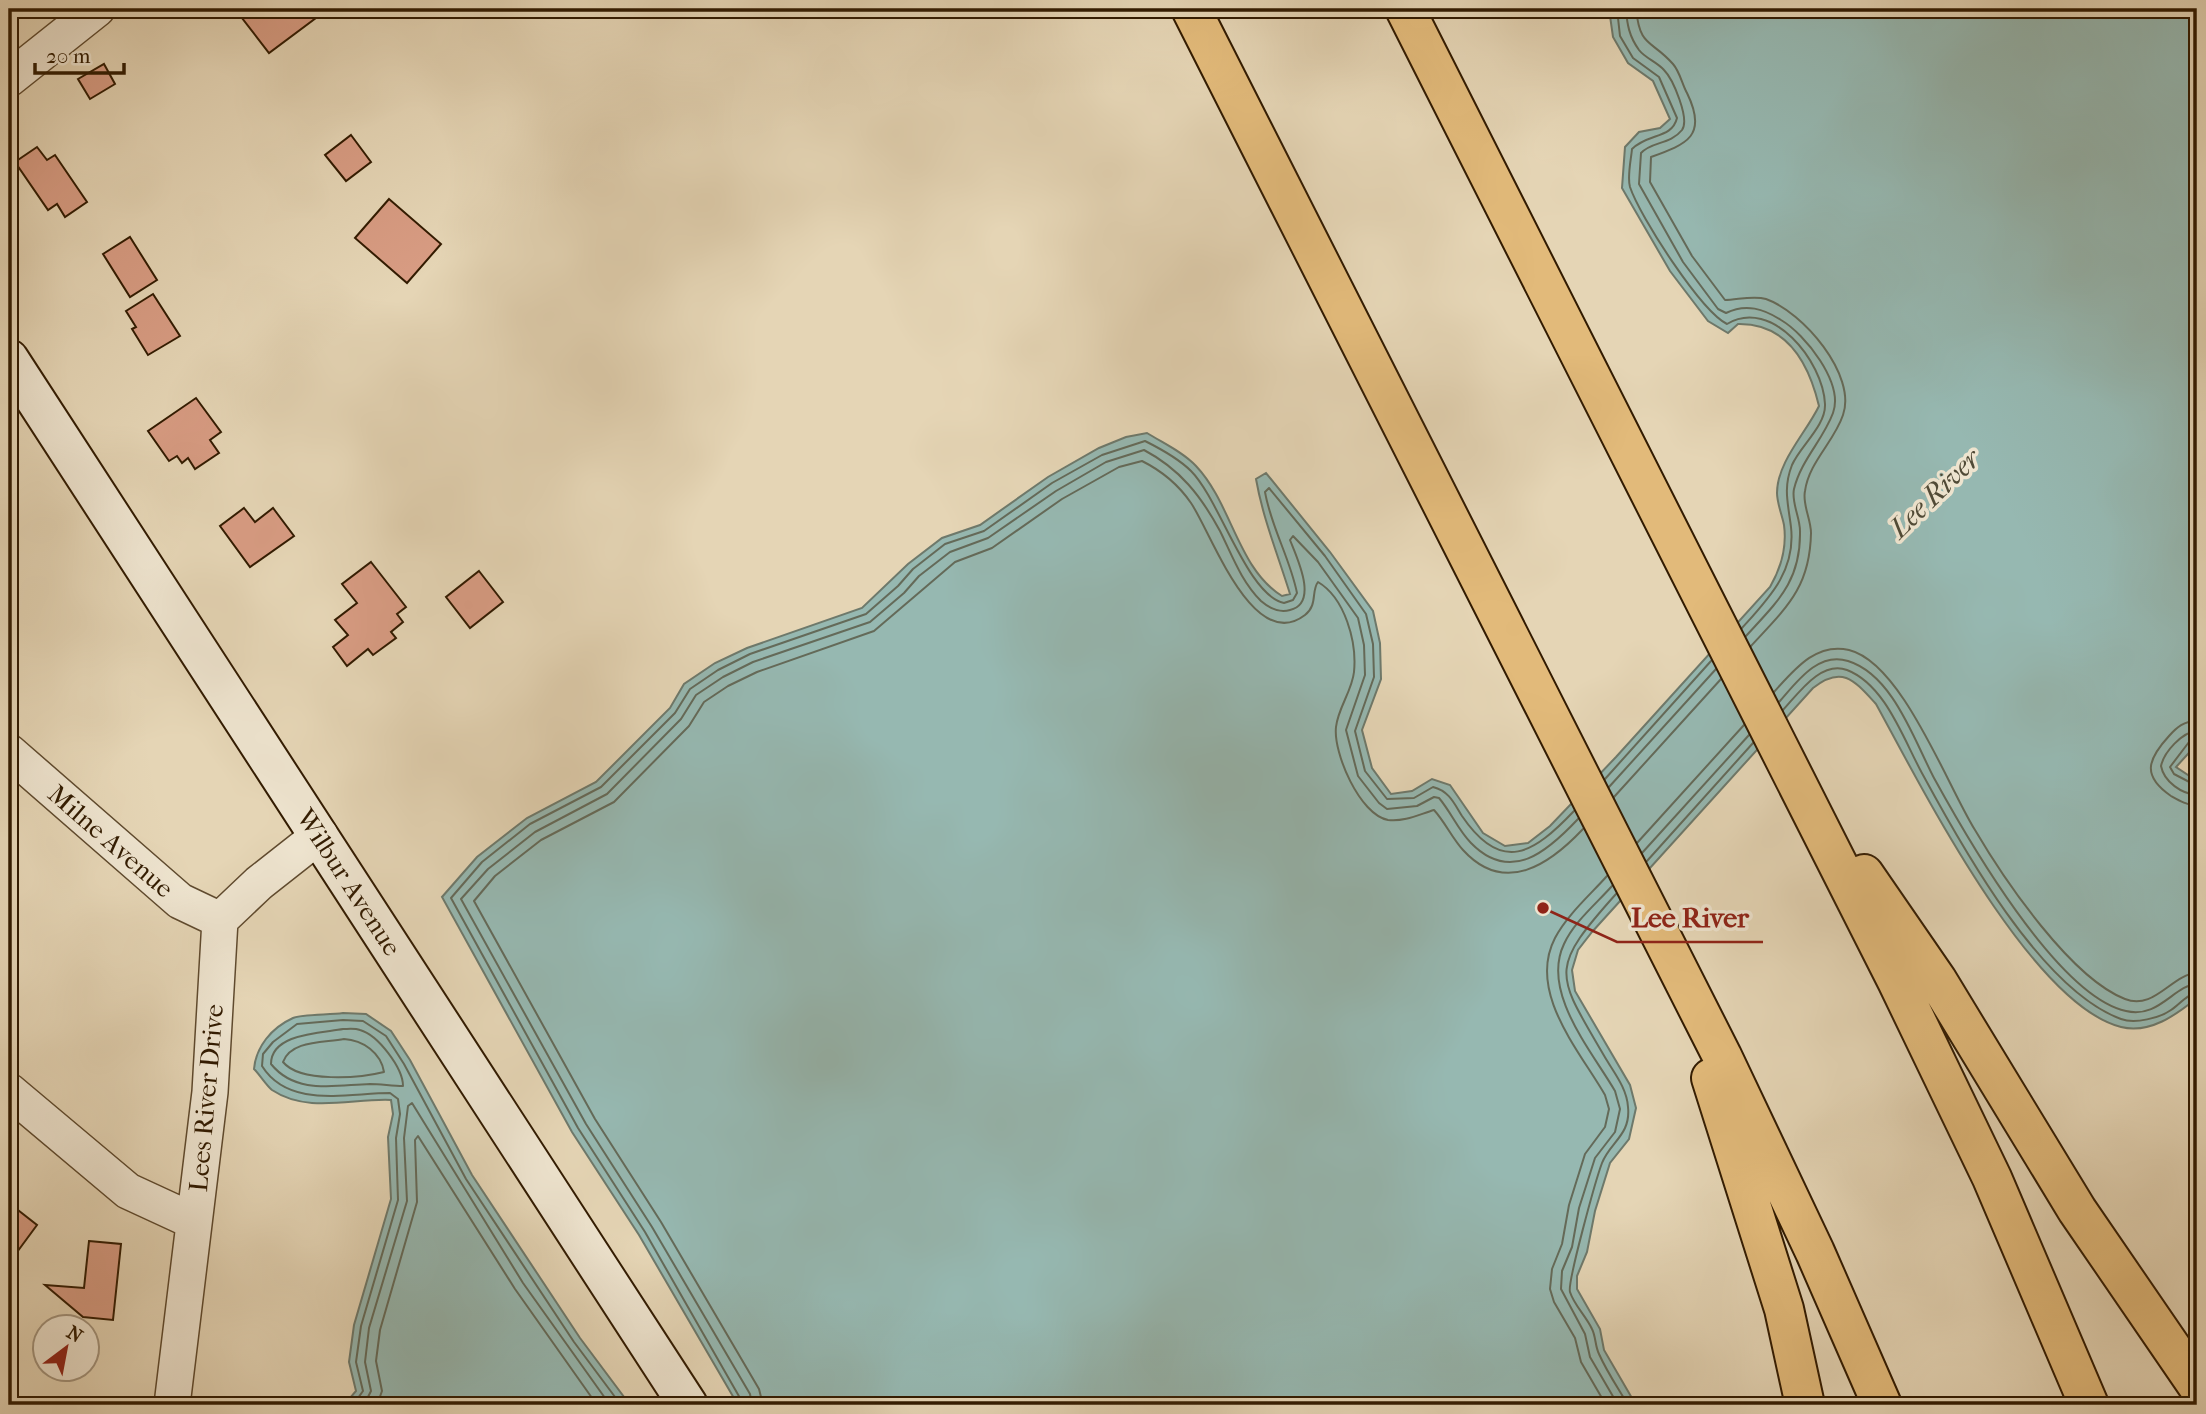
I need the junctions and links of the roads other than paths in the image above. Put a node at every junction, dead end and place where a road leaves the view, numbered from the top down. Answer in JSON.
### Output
{"nodes":[{"id":1,"x":97,"y":9,"type":"edge"},
{"id":2,"x":1191,"y":9,"type":"edge"},
{"id":3,"x":1405,"y":9,"type":"edge"},
{"id":4,"x":9,"y":79,"type":"edge"},
{"id":5,"x":9,"y":359,"type":"edge"},
{"id":6,"x":9,"y":752,"type":"edge"},
{"id":7,"x":1791,"y":771,"type":"junction"},
{"id":8,"x":320,"y":835,"type":"junction"},
{"id":9,"x":220,"y":920,"type":"junction"},
{"id":10,"x":1674,"y":959,"type":"junction"},
{"id":11,"x":9,"y":1091,"type":"edge"},
{"id":12,"x":194,"y":1221,"type":"junction"},
{"id":13,"x":2197,"y":1385,"type":"edge"},
{"id":14,"x":173,"y":1405,"type":"edge"},
{"id":15,"x":688,"y":1405,"type":"edge"},
{"id":16,"x":1805,"y":1405,"type":"edge"},
{"id":17,"x":1882,"y":1405,"type":"edge"},
{"id":18,"x":2089,"y":1405,"type":"edge"}],
"edges":[{"from":1,"to":4,"type":"street"},
{"from":2,"to":10,"type":"highway"},
{"from":3,"to":7,"type":"highway"},
{"from":5,"to":8,"type":"main road","name":"Wilbur Avenue"},
{"from":6,"to":9,"type":"street","name":"Milne Avenue"},
{"from":7,"to":13,"type":"highway"},
{"from":7,"to":18,"type":"highway"},
{"from":8,"to":9,"type":"street"},
{"from":8,"to":15,"type":"main road","name":"Wilbur Avenue"},
{"from":9,"to":12,"type":"street","name":"Lees River Drive"},
{"from":10,"to":16,"type":"highway"},
{"from":10,"to":17,"type":"highway"},
{"from":11,"to":12,"type":"street"},
{"from":12,"to":14,"type":"street","name":"Lees River Drive"}]}
